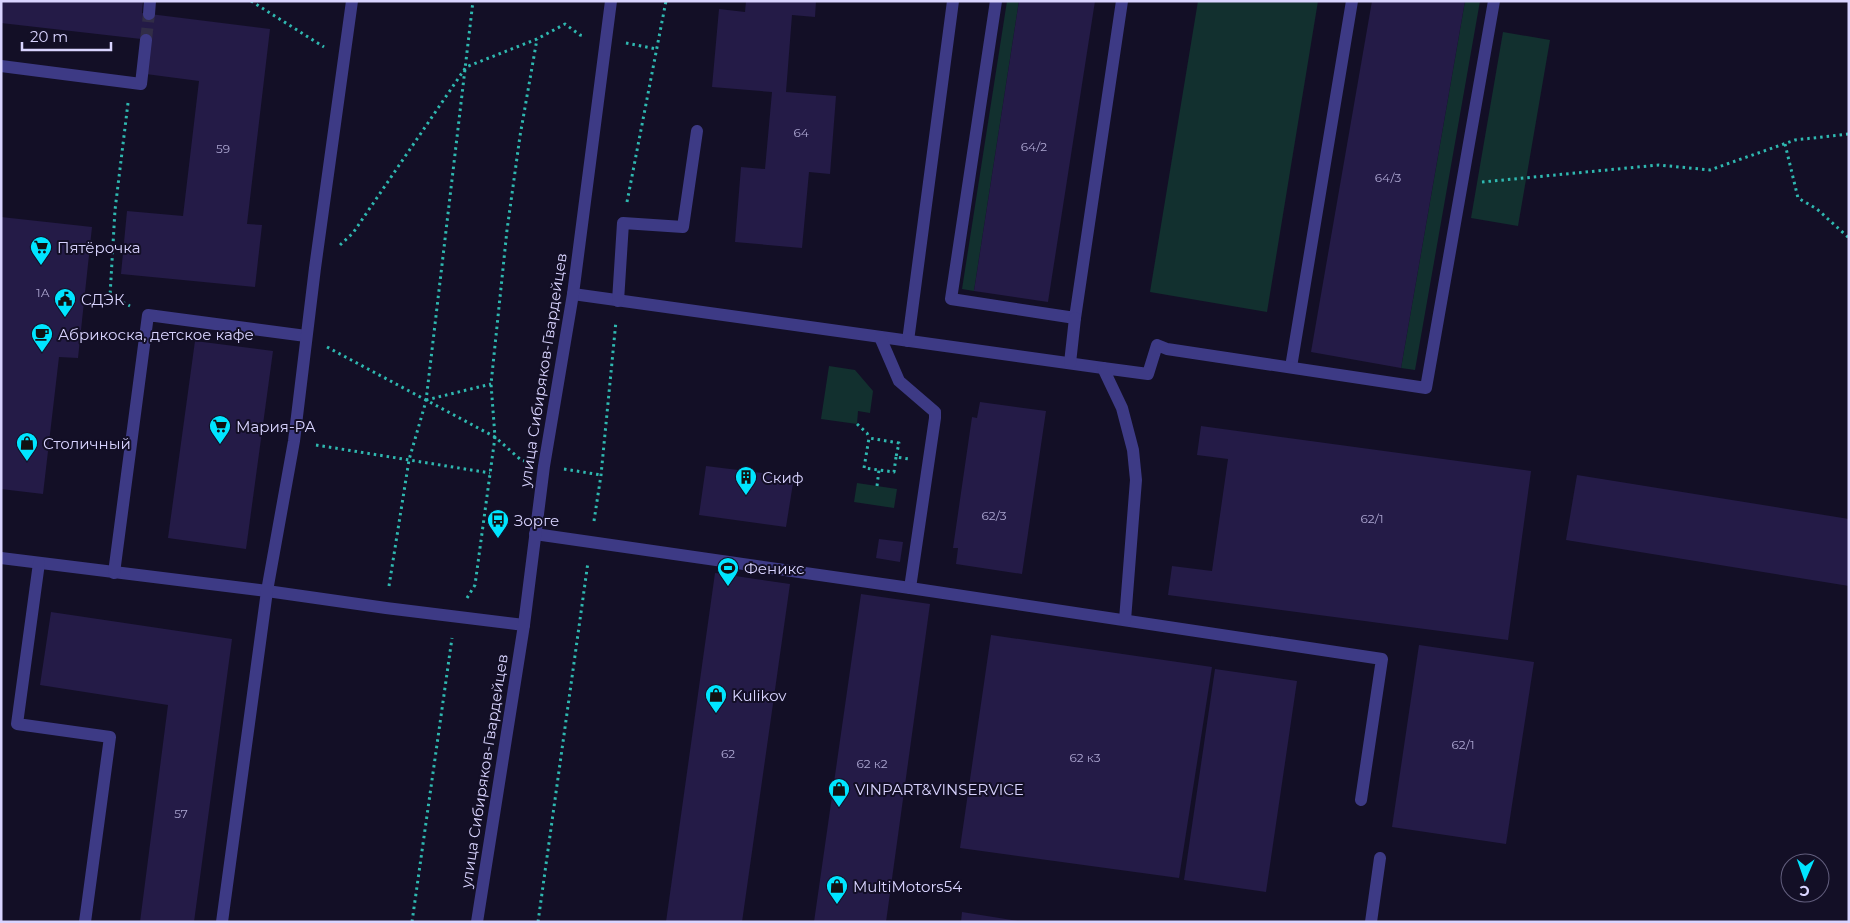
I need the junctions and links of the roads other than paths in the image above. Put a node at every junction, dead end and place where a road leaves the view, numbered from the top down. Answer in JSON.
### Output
{"nodes":[{"id":1,"x":352,"y":1,"type":"edge"},
{"id":2,"x":611,"y":1,"type":"edge"},
{"id":3,"x":953,"y":1,"type":"edge"},
{"id":4,"x":996,"y":1,"type":"edge"},
{"id":5,"x":1122,"y":1,"type":"edge"},
{"id":6,"x":1352,"y":1,"type":"edge"},
{"id":7,"x":1494,"y":1,"type":"edge"},
{"id":8,"x":146,"y":40,"type":"tunnel mouth"},
{"id":9,"x":1,"y":66,"type":"edge"},
{"id":10,"x":697,"y":131,"type":"dead end"},
{"id":11,"x":573,"y":294,"type":"junction"},
{"id":12,"x":618,"y":301,"type":"junction"},
{"id":13,"x":1075,"y":318,"type":"junction"},
{"id":14,"x":306,"y":336,"type":"junction"},
{"id":15,"x":880,"y":337,"type":"junction"},
{"id":16,"x":908,"y":341,"type":"junction"},
{"id":17,"x":1070,"y":363,"type":"junction"},
{"id":18,"x":1291,"y":367,"type":"junction"},
{"id":19,"x":1103,"y":368,"type":"junction"},
{"id":20,"x":535,"y":534,"type":"junction"},
{"id":21,"x":1,"y":558,"type":"edge"},
{"id":22,"x":39,"y":562,"type":"junction"},
{"id":23,"x":114,"y":572,"type":"junction"},
{"id":24,"x":910,"y":588,"type":"junction"},
{"id":25,"x":267,"y":591,"type":"junction"},
{"id":26,"x":1125,"y":620,"type":"junction"},
{"id":27,"x":524,"y":625,"type":"junction"},
{"id":28,"x":1360,"y":800,"type":"dead end"},
{"id":29,"x":1380,"y":858,"type":"dead end"},
{"id":30,"x":85,"y":922,"type":"edge"},
{"id":31,"x":222,"y":922,"type":"edge"},
{"id":32,"x":477,"y":922,"type":"edge"},
{"id":33,"x":1371,"y":922,"type":"edge"}],
"edges":[{"from":1,"to":14,"type":"street"},
{"from":2,"to":11,"type":"street","name":"улица Сибиряков-Гвардейцев"},
{"from":3,"to":16,"type":"street"},
{"from":4,"to":13,"type":"street"},
{"from":5,"to":13,"type":"street"},
{"from":6,"to":18,"type":"street"},
{"from":7,"to":18,"type":"street"},
{"from":8,"to":9,"type":"street"},
{"from":10,"to":12,"type":"street"},
{"from":11,"to":12,"type":"street"},
{"from":11,"to":20,"type":"street","name":"улица Сибиряков-Гвардейцев"},
{"from":12,"to":15,"type":"street"},
{"from":13,"to":17,"type":"street"},
{"from":14,"to":23,"type":"street"},
{"from":14,"to":25,"type":"street"},
{"from":15,"to":16,"type":"street"},
{"from":15,"to":24,"type":"street"},
{"from":16,"to":17,"type":"street"},
{"from":17,"to":19,"type":"street"},
{"from":18,"to":19,"type":"street"},
{"from":19,"to":26,"type":"street"},
{"from":20,"to":24,"type":"street"},
{"from":20,"to":27,"type":"street","name":"улица Сибиряков-Гвардейцев"},
{"from":21,"to":22,"type":"street"},
{"from":22,"to":23,"type":"street"},
{"from":22,"to":30,"type":"street"},
{"from":23,"to":25,"type":"street"},
{"from":24,"to":26,"type":"street"},
{"from":25,"to":27,"type":"street"},
{"from":25,"to":31,"type":"street"},
{"from":26,"to":28,"type":"street"},
{"from":27,"to":32,"type":"street","name":"улица Сибиряков-Гвардейцев"},
{"from":29,"to":33,"type":"street"}]}
